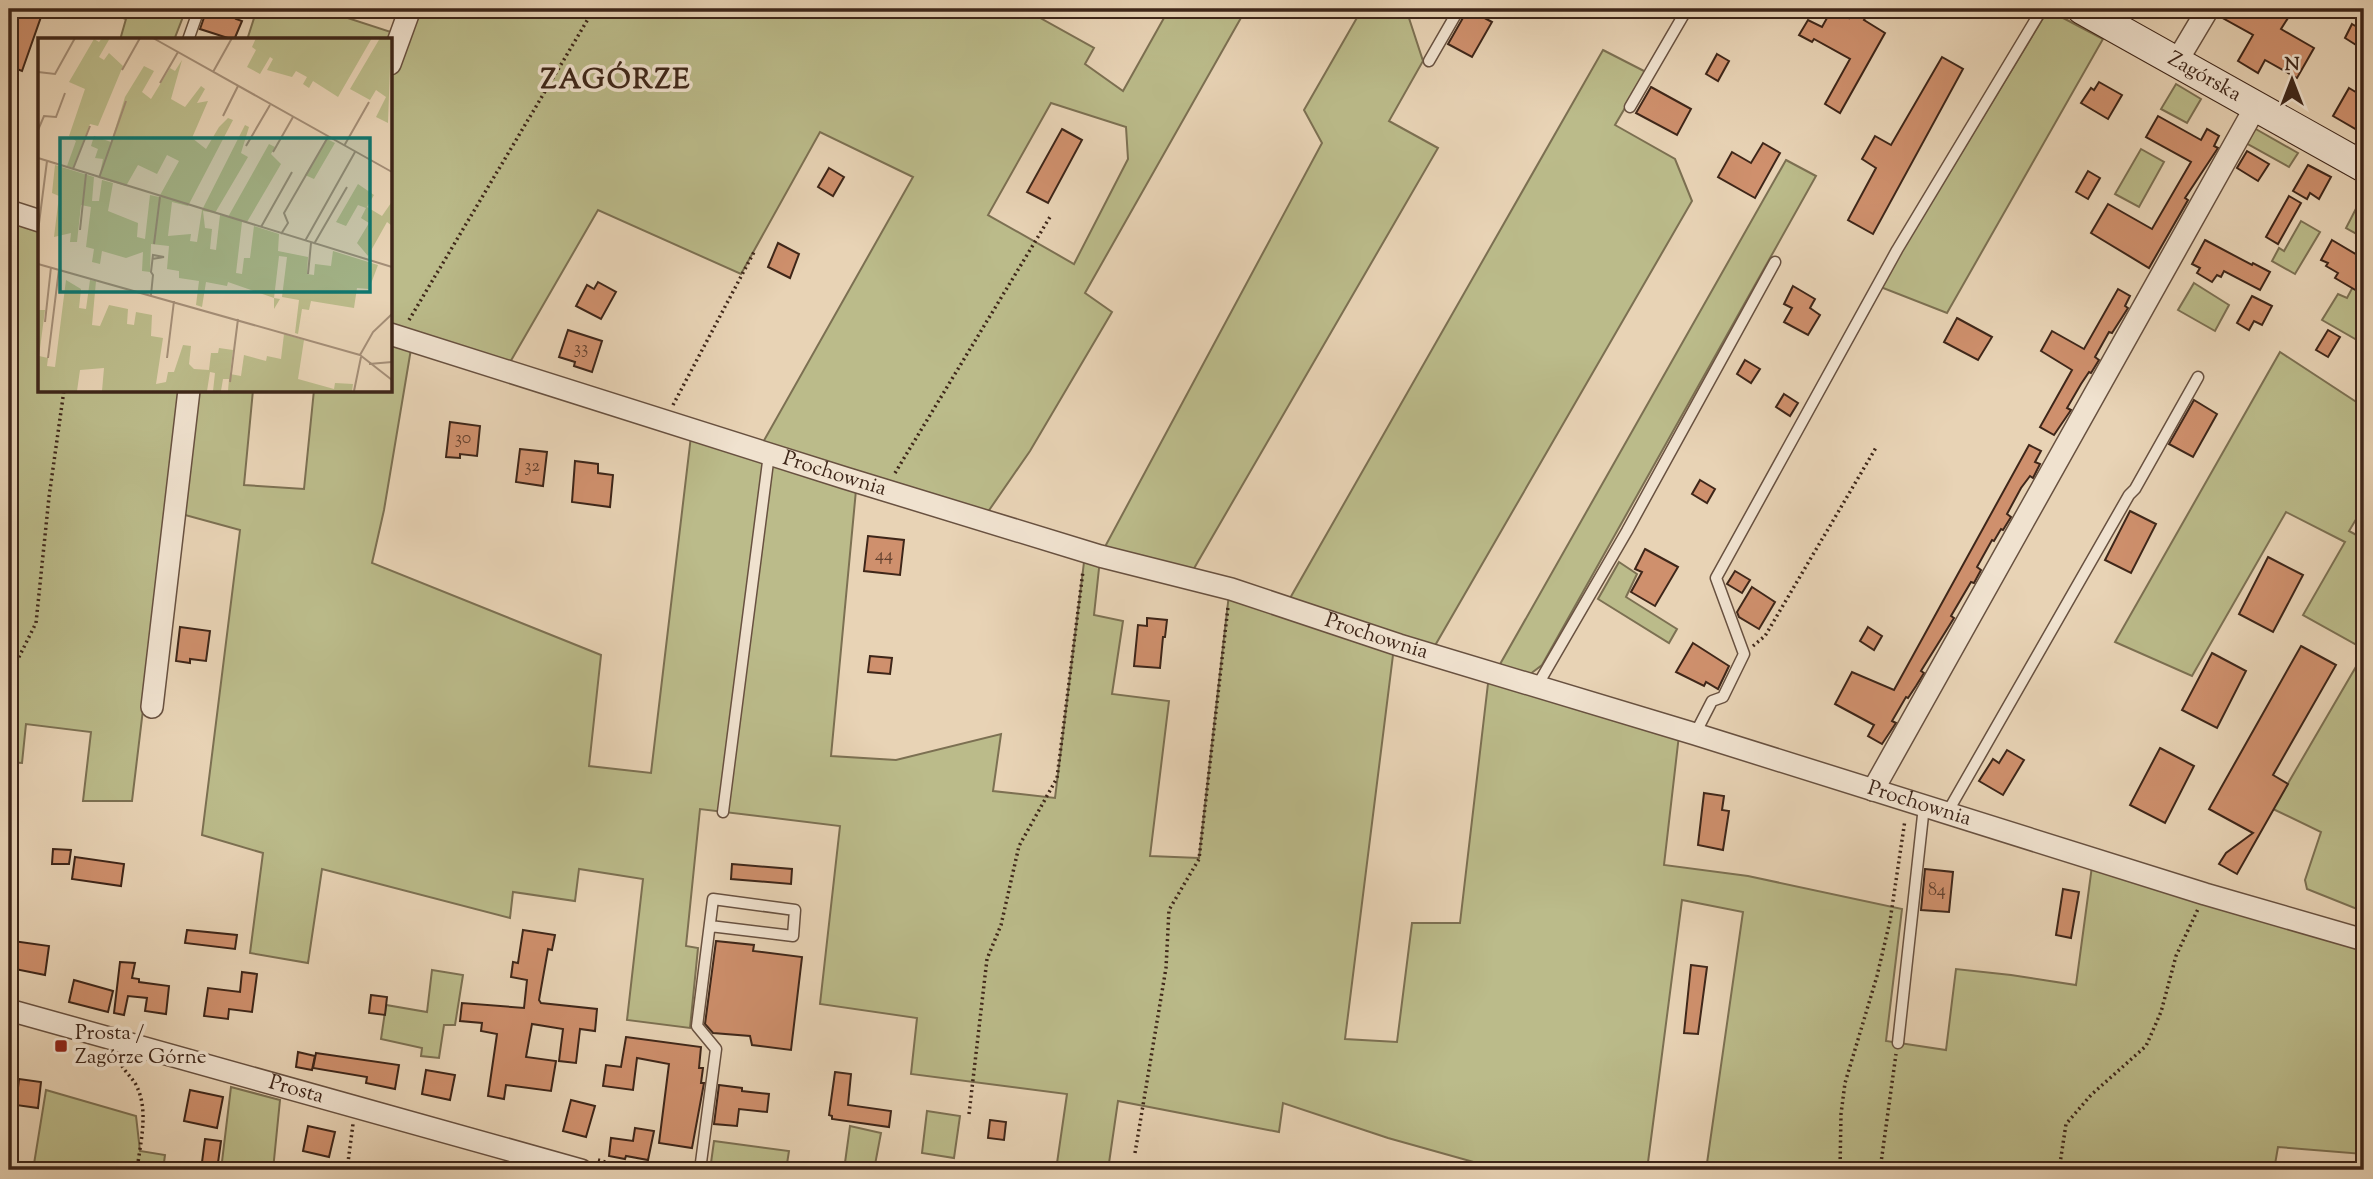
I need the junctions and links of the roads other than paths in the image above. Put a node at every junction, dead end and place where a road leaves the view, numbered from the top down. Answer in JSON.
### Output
{"nodes":[{"id":1,"x":199,"y":9,"type":"edge"},
{"id":2,"x":410,"y":9,"type":"edge"},
{"id":3,"x":1459,"y":9,"type":"edge"},
{"id":4,"x":1687,"y":9,"type":"edge"},
{"id":5,"x":2042,"y":9,"type":"edge"},
{"id":6,"x":2082,"y":9,"type":"edge"},
{"id":7,"x":2208,"y":9,"type":"edge"},
{"id":8,"x":189,"y":38,"type":"edge"},
{"id":9,"x":392,"y":58,"type":"edge"},
{"id":10,"x":1429,"y":61,"type":"dead end"},
{"id":11,"x":2177,"y":61,"type":"junction"},
{"id":12,"x":2256,"y":106,"type":"junction"},
{"id":13,"x":1630,"y":107,"type":"dead end"},
{"id":14,"x":2364,"y":167,"type":"edge"},
{"id":15,"x":9,"y":211,"type":"edge"},
{"id":16,"x":38,"y":220,"type":"edge"},
{"id":17,"x":1775,"y":262,"type":"dead end"},
{"id":18,"x":395,"y":336,"type":"edge"},
{"id":19,"x":2198,"y":377,"type":"dead end"},
{"id":20,"x":189,"y":392,"type":"edge"},
{"id":21,"x":769,"y":454,"type":"junction"},
{"id":22,"x":1537,"y":685,"type":"junction"},
{"id":23,"x":152,"y":708,"type":"dead end"},
{"id":24,"x":1695,"y":734,"type":"junction"},
{"id":25,"x":1873,"y":790,"type":"junction"},
{"id":26,"x":1916,"y":803,"type":"junction"},
{"id":27,"x":723,"y":811,"type":"dead end"},
{"id":28,"x":1947,"y":813,"type":"junction"},
{"id":29,"x":710,"y":926,"type":"junction"},
{"id":30,"x":2364,"y":940,"type":"edge"},
{"id":31,"x":9,"y":1010,"type":"edge"},
{"id":32,"x":1898,"y":1042,"type":"road end"},
{"id":33,"x":581,"y":1170,"type":"edge"},
{"id":34,"x":699,"y":1170,"type":"edge"}],
"edges":[{"from":1,"to":8,"type":"lane"},
{"from":2,"to":9,"type":"street"},
{"from":3,"to":10,"type":"lane"},
{"from":4,"to":13,"type":"lane"},
{"from":5,"to":24,"type":"lane"},
{"from":6,"to":11,"type":"street","name":"Zagórska"},
{"from":7,"to":11,"type":"street"},
{"from":11,"to":12,"type":"street","name":"Zagórska"},
{"from":12,"to":14,"type":"street","name":"Zagórska"},
{"from":12,"to":25,"type":"street"},
{"from":15,"to":16,"type":"street"},
{"from":17,"to":22,"type":"lane"},
{"from":18,"to":21,"type":"street","name":"Prochownia"},
{"from":19,"to":28,"type":"lane"},
{"from":20,"to":23,"type":"street"},
{"from":21,"to":22,"type":"street","name":"Prochownia"},
{"from":21,"to":27,"type":"lane"},
{"from":22,"to":24,"type":"street","name":"Prochownia"},
{"from":24,"to":25,"type":"street","name":"Prochownia"},
{"from":25,"to":26,"type":"street","name":"Prochownia"},
{"from":26,"to":28,"type":"street","name":"Prochownia"},
{"from":26,"to":32,"type":"lane"},
{"from":28,"to":30,"type":"street","name":"Prochownia"},
{"from":29,"to":29,"type":"lane"},
{"from":29,"to":34,"type":"lane"},
{"from":31,"to":33,"type":"street","name":"Prosta"}]}
